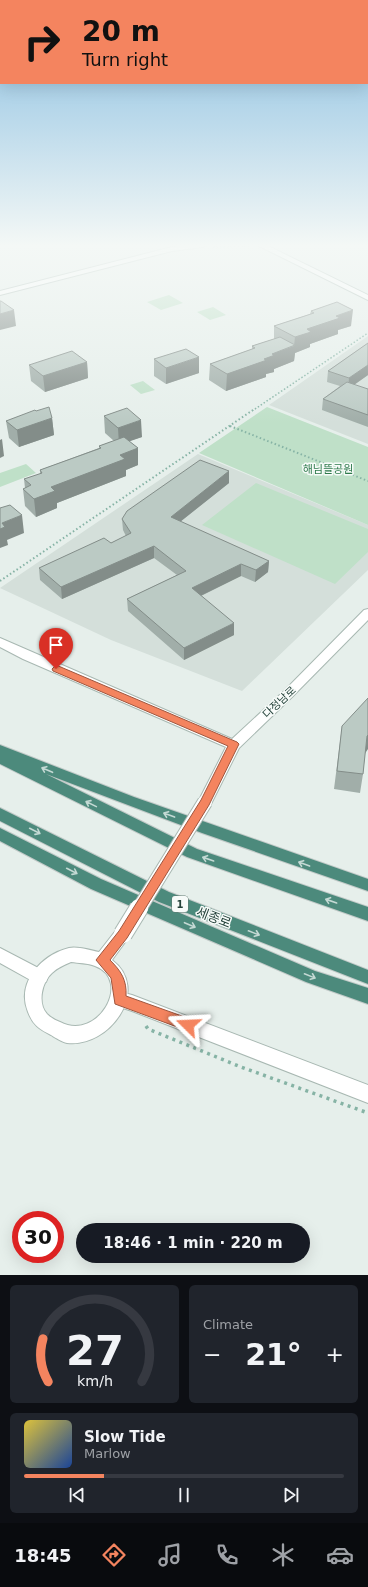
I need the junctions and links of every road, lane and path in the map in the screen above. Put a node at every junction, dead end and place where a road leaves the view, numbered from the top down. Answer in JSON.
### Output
{"nodes":[{"id":1,"x":368,"y":333,"type":"edge"},
{"id":2,"x":230,"y":426,"type":"junction"},
{"id":3,"x":368,"y":481,"type":"edge"},
{"id":4,"x":0,"y":581,"type":"edge"},
{"id":5,"x":368,"y":613,"type":"edge"},
{"id":6,"x":0,"y":642,"type":"edge"},
{"id":7,"x":234,"y":744,"type":"junction"},
{"id":8,"x":0,"y":750,"type":"edge"},
{"id":9,"x":0,"y":758,"type":"edge"},
{"id":10,"x":0,"y":814,"type":"edge"},
{"id":11,"x":0,"y":834,"type":"edge"},
{"id":12,"x":368,"y":885,"type":"edge"},
{"id":13,"x":368,"y":914,"type":"edge"},
{"id":14,"x":0,"y":955,"type":"edge"},
{"id":15,"x":102,"y":960,"type":"junction"},
{"id":16,"x":40,"y":977,"type":"junction"},
{"id":17,"x":368,"y":977,"type":"edge"},
{"id":18,"x":368,"y":996,"type":"edge"},
{"id":19,"x":126,"y":1002,"type":"junction"},
{"id":20,"x":368,"y":1094,"type":"edge"},
{"id":21,"x":368,"y":1113,"type":"edge"}],
"edges":[{"from":1,"to":2,"type":"path"},
{"from":2,"to":3,"type":"path"},
{"from":2,"to":4,"type":"path"},
{"from":5,"to":7,"type":"street","name":"다정남로"},
{"from":6,"to":7,"type":"street"},
{"from":7,"to":15,"type":"street","name":"다정남로","bridge":true},
{"from":12,"to":8,"type":"highway","one_way":true},
{"from":13,"to":9,"type":"highway","one_way":true},
{"from":10,"to":17,"type":"highway","name":"세종로","number":"1","one_way":true},
{"from":11,"to":18,"type":"highway","one_way":true},
{"from":14,"to":16,"type":"street"},
{"from":15,"to":16,"type":"street"},
{"from":15,"to":19,"type":"street"},
{"from":16,"to":19,"type":"street"},
{"from":19,"to":20,"type":"street"},
{"from":19,"to":21,"type":"path"}]}
